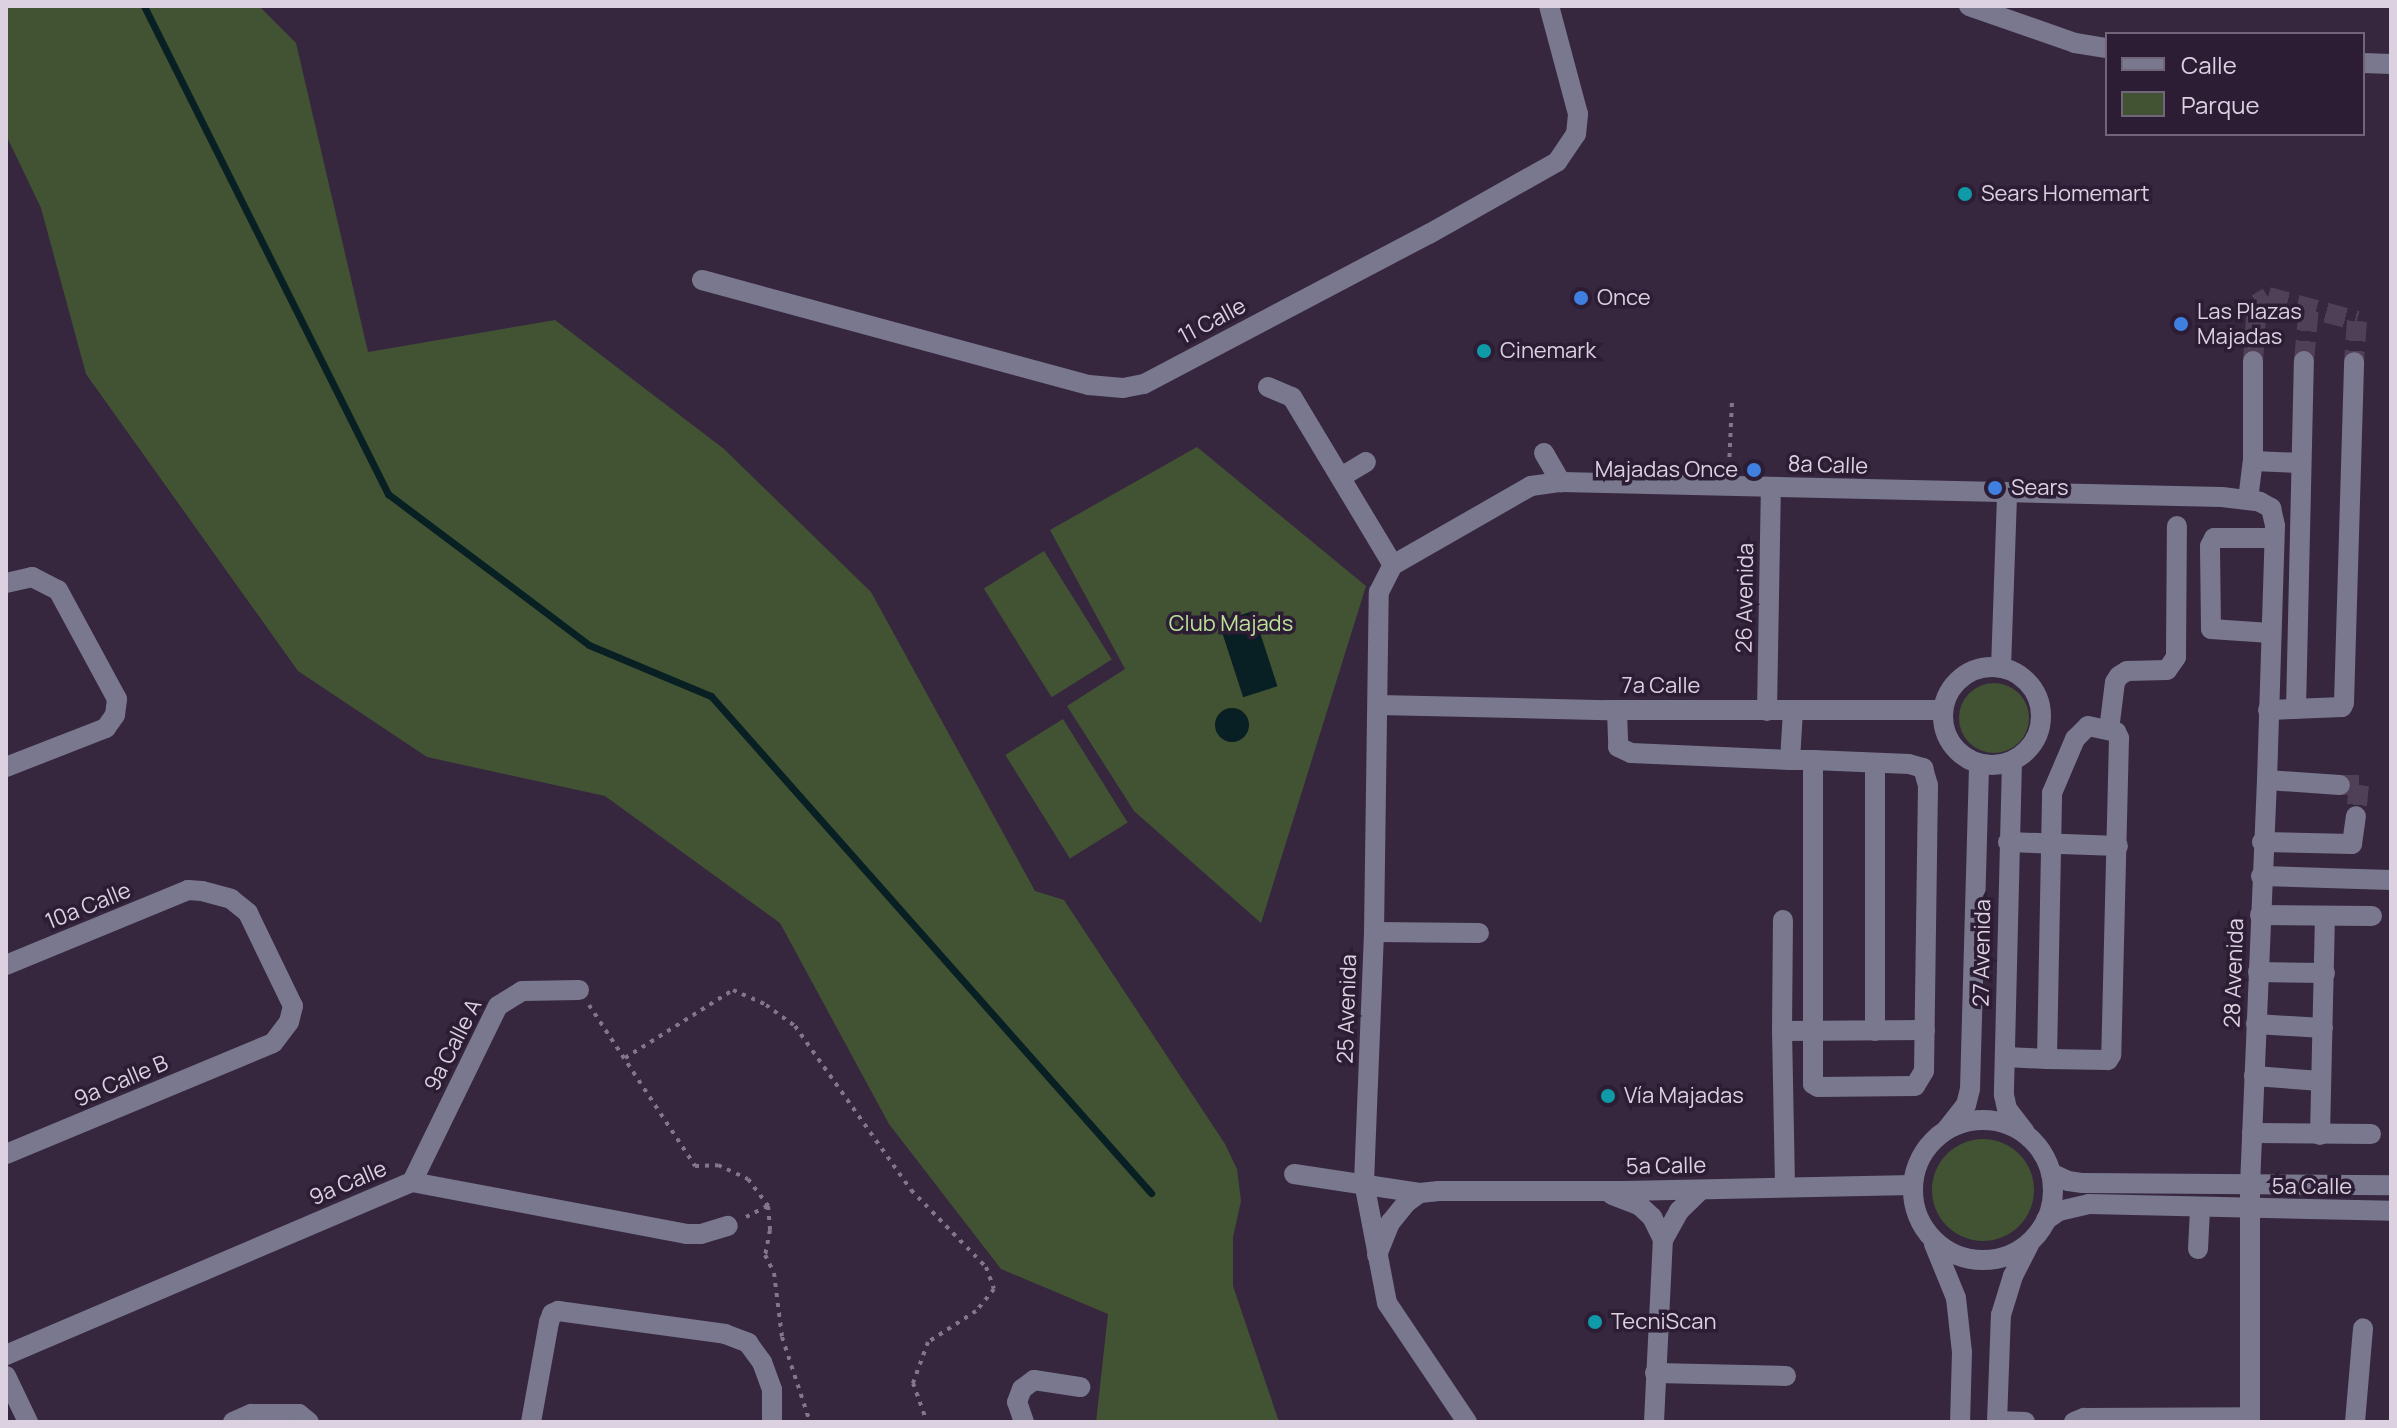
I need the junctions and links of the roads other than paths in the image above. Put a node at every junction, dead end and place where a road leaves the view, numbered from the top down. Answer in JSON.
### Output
{"nodes":[{"id":1,"x":1549,"y":6,"type":"edge"},
{"id":2,"x":1969,"y":6,"type":"edge"},
{"id":3,"x":2105,"y":48,"type":"edge"},
{"id":4,"x":2365,"y":63,"type":"edge"},
{"id":5,"x":2391,"y":64,"type":"edge"},
{"id":6,"x":702,"y":280,"type":"dead end"},
{"id":7,"x":2253,"y":361,"type":"tunnel mouth"},
{"id":8,"x":2304,"y":361,"type":"tunnel mouth"},
{"id":9,"x":2354,"y":362,"type":"tunnel mouth"},
{"id":10,"x":1268,"y":387,"type":"dead end"},
{"id":11,"x":1544,"y":453,"type":"dead end"},
{"id":12,"x":2253,"y":461,"type":"junction"},
{"id":13,"x":1366,"y":462,"type":"dead end"},
{"id":14,"x":2301,"y":463,"type":"junction"},
{"id":15,"x":1341,"y":477,"type":"junction"},
{"id":16,"x":1561,"y":482,"type":"junction"},
{"id":17,"x":1771,"y":487,"type":"junction"},
{"id":18,"x":2002,"y":493,"type":"junction"},
{"id":19,"x":2248,"y":500,"type":"junction"},
{"id":20,"x":2177,"y":526,"type":"dead end"},
{"id":21,"x":2274,"y":532,"type":"junction"},
{"id":22,"x":1390,"y":569,"type":"junction"},
{"id":23,"x":9,"y":582,"type":"edge"},
{"id":24,"x":2270,"y":633,"type":"junction"},
{"id":25,"x":1996,"y":668,"type":"junction"},
{"id":26,"x":1379,"y":705,"type":"junction"},
{"id":27,"x":2296,"y":709,"type":"junction"},
{"id":28,"x":1617,"y":710,"type":"junction"},
{"id":29,"x":1943,"y":710,"type":"junction"},
{"id":30,"x":2268,"y":710,"type":"junction"},
{"id":31,"x":1767,"y":711,"type":"junction"},
{"id":32,"x":1793,"y":711,"type":"junction"},
{"id":33,"x":2109,"y":730,"type":"junction"},
{"id":34,"x":1790,"y":760,"type":"junction"},
{"id":35,"x":1813,"y":760,"type":"junction"},
{"id":36,"x":2012,"y":761,"type":"junction"},
{"id":37,"x":1875,"y":763,"type":"junction"},
{"id":38,"x":1979,"y":764,"type":"junction"},
{"id":39,"x":6,"y":767,"type":"edge"},
{"id":40,"x":2267,"y":780,"type":"junction"},
{"id":41,"x":2340,"y":785,"type":"dead end"},
{"id":42,"x":2356,"y":816,"type":"tunnel mouth"},
{"id":43,"x":2008,"y":842,"type":"junction"},
{"id":44,"x":2262,"y":842,"type":"junction"},
{"id":45,"x":2051,"y":845,"type":"junction"},
{"id":46,"x":2118,"y":846,"type":"junction"},
{"id":47,"x":2261,"y":876,"type":"junction"},
{"id":48,"x":2391,"y":880,"type":"edge"},
{"id":49,"x":188,"y":890,"type":"joint"},
{"id":50,"x":2260,"y":915,"type":"junction"},
{"id":51,"x":2372,"y":916,"type":"dead end"},
{"id":52,"x":2325,"y":917,"type":"junction"},
{"id":53,"x":1783,"y":920,"type":"dead end"},
{"id":54,"x":1374,"y":932,"type":"junction"},
{"id":55,"x":1479,"y":933,"type":"dead end"},
{"id":56,"x":6,"y":965,"type":"edge"},
{"id":57,"x":2258,"y":972,"type":"junction"},
{"id":58,"x":2325,"y":973,"type":"junction"},
{"id":59,"x":579,"y":990,"type":"road end"},
{"id":60,"x":2256,"y":1024,"type":"junction"},
{"id":61,"x":2323,"y":1028,"type":"junction"},
{"id":62,"x":1925,"y":1030,"type":"junction"},
{"id":63,"x":1782,"y":1031,"type":"junction"},
{"id":64,"x":1811,"y":1031,"type":"junction"},
{"id":65,"x":1875,"y":1031,"type":"junction"},
{"id":66,"x":2005,"y":1057,"type":"junction"},
{"id":67,"x":2047,"y":1059,"type":"junction"},
{"id":68,"x":2254,"y":1076,"type":"junction"},
{"id":69,"x":2321,"y":1081,"type":"junction"},
{"id":70,"x":1945,"y":1131,"type":"junction"},
{"id":71,"x":2252,"y":1133,"type":"junction"},
{"id":72,"x":2371,"y":1134,"type":"dead end"},
{"id":73,"x":2320,"y":1135,"type":"junction"},
{"id":74,"x":2029,"y":1137,"type":"junction"},
{"id":75,"x":6,"y":1154,"type":"edge"},
{"id":76,"x":2051,"y":1173,"type":"junction"},
{"id":77,"x":1294,"y":1174,"type":"dead end"},
{"id":78,"x":412,"y":1182,"type":"junction"},
{"id":79,"x":1364,"y":1182,"type":"junction"},
{"id":80,"x":2250,"y":1184,"type":"junction"},
{"id":81,"x":1913,"y":1185,"type":"junction"},
{"id":82,"x":2391,"y":1185,"type":"edge"},
{"id":83,"x":1785,"y":1186,"type":"junction"},
{"id":84,"x":1596,"y":1190,"type":"junction"},
{"id":85,"x":1701,"y":1190,"type":"junction"},
{"id":86,"x":1420,"y":1193,"type":"junction"},
{"id":87,"x":2200,"y":1209,"type":"junction"},
{"id":88,"x":2250,"y":1211,"type":"junction"},
{"id":89,"x":2391,"y":1211,"type":"edge"},
{"id":90,"x":2046,"y":1220,"type":"junction"},
{"id":91,"x":728,"y":1226,"type":"dead end"},
{"id":92,"x":1928,"y":1234,"type":"junction"},
{"id":93,"x":1663,"y":1240,"type":"junction"},
{"id":94,"x":2031,"y":1240,"type":"junction"},
{"id":95,"x":2198,"y":1249,"type":"dead end"},
{"id":96,"x":1377,"y":1255,"type":"junction"},
{"id":97,"x":2363,"y":1328,"type":"dead end"},
{"id":98,"x":6,"y":1355,"type":"edge"},
{"id":99,"x":1655,"y":1373,"type":"junction"},
{"id":100,"x":6,"y":1376,"type":"edge"},
{"id":101,"x":1786,"y":1376,"type":"dead end"},
{"id":102,"x":1080,"y":1387,"type":"dead end"},
{"id":103,"x":2204,"y":1420,"type":"edge"},
{"id":104,"x":2250,"y":1420,"type":"edge"},
{"id":105,"x":1998,"y":1421,"type":"edge"},
{"id":106,"x":28,"y":1422,"type":"edge"},
{"id":107,"x":233,"y":1422,"type":"edge"},
{"id":108,"x":309,"y":1422,"type":"edge"},
{"id":109,"x":531,"y":1422,"type":"edge"},
{"id":110,"x":772,"y":1422,"type":"edge"},
{"id":111,"x":1024,"y":1422,"type":"edge"},
{"id":112,"x":1467,"y":1422,"type":"edge"},
{"id":113,"x":1654,"y":1422,"type":"edge"},
{"id":114,"x":1960,"y":1422,"type":"edge"},
{"id":115,"x":2025,"y":1422,"type":"edge"},
{"id":116,"x":2074,"y":1422,"type":"edge"},
{"id":117,"x":2355,"y":1422,"type":"edge"}],
"edges":[{"from":1,"to":6,"type":"street","name":"11 Calle"},
{"from":2,"to":3,"type":"street"},
{"from":4,"to":5,"type":"street"},
{"from":7,"to":12,"type":"street"},
{"from":8,"to":14,"type":"street"},
{"from":9,"to":27,"type":"street"},
{"from":10,"to":15,"type":"street"},
{"from":11,"to":16,"type":"street"},
{"from":12,"to":14,"type":"street"},
{"from":12,"to":19,"type":"street"},
{"from":13,"to":15,"type":"street"},
{"from":14,"to":27,"type":"street"},
{"from":15,"to":22,"type":"street"},
{"from":16,"to":17,"type":"street","name":"8a Calle"},
{"from":16,"to":22,"type":"street","name":"8a Calle"},
{"from":17,"to":18,"type":"street","name":"8a Calle"},
{"from":17,"to":31,"type":"street","name":"26 Avenida"},
{"from":18,"to":19,"type":"street","name":"8a Calle"},
{"from":18,"to":25,"type":"street"},
{"from":19,"to":21,"type":"street"},
{"from":20,"to":33,"type":"street"},
{"from":21,"to":24,"type":"street","name":"28 Avenida"},
{"from":21,"to":24,"type":"street"},
{"from":22,"to":26,"type":"street","name":"25 Avenida"},
{"from":23,"to":39,"type":"street"},
{"from":24,"to":30,"type":"street","name":"28 Avenida"},
{"from":25,"to":29,"type":"street"},
{"from":25,"to":36,"type":"street"},
{"from":26,"to":28,"type":"street","name":"7a Calle"},
{"from":26,"to":54,"type":"street","name":"25 Avenida"},
{"from":27,"to":30,"type":"street"},
{"from":28,"to":31,"type":"street","name":"7a Calle"},
{"from":28,"to":34,"type":"street"},
{"from":29,"to":32,"type":"street","name":"7a Calle"},
{"from":29,"to":38,"type":"street"},
{"from":30,"to":40,"type":"street","name":"28 Avenida"},
{"from":31,"to":32,"type":"street","name":"7a Calle"},
{"from":32,"to":34,"type":"street"},
{"from":33,"to":45,"type":"street"},
{"from":33,"to":46,"type":"street"},
{"from":34,"to":35,"type":"street"},
{"from":35,"to":37,"type":"street"},
{"from":35,"to":64,"type":"street"},
{"from":36,"to":38,"type":"street"},
{"from":36,"to":43,"type":"street","name":"27 Avenida"},
{"from":37,"to":62,"type":"street"},
{"from":37,"to":65,"type":"street"},
{"from":38,"to":70,"type":"street","name":"27 Avenida"},
{"from":40,"to":41,"type":"street"},
{"from":40,"to":44,"type":"street","name":"28 Avenida"},
{"from":42,"to":44,"type":"street"},
{"from":43,"to":45,"type":"street"},
{"from":43,"to":66,"type":"street","name":"27 Avenida"},
{"from":44,"to":47,"type":"street","name":"28 Avenida"},
{"from":45,"to":46,"type":"street"},
{"from":45,"to":67,"type":"street"},
{"from":46,"to":67,"type":"street"},
{"from":47,"to":48,"type":"street"},
{"from":47,"to":50,"type":"street","name":"28 Avenida"},
{"from":49,"to":56,"type":"street","name":"10a Calle"},
{"from":49,"to":75,"type":"street","name":"9a Calle B"},
{"from":50,"to":52,"type":"street"},
{"from":50,"to":57,"type":"street","name":"28 Avenida"},
{"from":51,"to":52,"type":"street"},
{"from":52,"to":58,"type":"street"},
{"from":53,"to":63,"type":"street"},
{"from":54,"to":55,"type":"street"},
{"from":54,"to":79,"type":"street","name":"25 Avenida"},
{"from":57,"to":58,"type":"street"},
{"from":57,"to":60,"type":"street","name":"28 Avenida"},
{"from":58,"to":61,"type":"street"},
{"from":59,"to":78,"type":"street","name":"9a Calle A"},
{"from":60,"to":61,"type":"street"},
{"from":60,"to":68,"type":"street","name":"28 Avenida"},
{"from":61,"to":69,"type":"street"},
{"from":62,"to":64,"type":"street"},
{"from":62,"to":65,"type":"street"},
{"from":63,"to":64,"type":"street"},
{"from":63,"to":83,"type":"street"},
{"from":64,"to":65,"type":"street"},
{"from":66,"to":67,"type":"street"},
{"from":66,"to":74,"type":"street","name":"27 Avenida"},
{"from":68,"to":69,"type":"street"},
{"from":68,"to":71,"type":"street","name":"28 Avenida"},
{"from":69,"to":73,"type":"street"},
{"from":70,"to":74,"type":"street"},
{"from":70,"to":81,"type":"street"},
{"from":71,"to":73,"type":"street"},
{"from":71,"to":80,"type":"street","name":"28 Avenida"},
{"from":72,"to":73,"type":"street"},
{"from":74,"to":76,"type":"street"},
{"from":76,"to":80,"type":"street","name":"5a Calle"},
{"from":76,"to":90,"type":"street"},
{"from":77,"to":79,"type":"street","name":"5a Calle"},
{"from":78,"to":91,"type":"street","name":"9a Calle"},
{"from":78,"to":98,"type":"street","name":"9a Calle"},
{"from":79,"to":86,"type":"street","name":"5a Calle"},
{"from":79,"to":96,"type":"street","name":"25 Avenida"},
{"from":80,"to":82,"type":"street","name":"5a Calle"},
{"from":80,"to":88,"type":"street","name":"28 Avenida"},
{"from":81,"to":83,"type":"street","name":"5a Calle"},
{"from":81,"to":92,"type":"street"},
{"from":83,"to":85,"type":"street","name":"5a Calle"},
{"from":84,"to":85,"type":"street","name":"5a Calle"},
{"from":84,"to":86,"type":"street","name":"5a Calle"},
{"from":84,"to":93,"type":"street"},
{"from":85,"to":93,"type":"street"},
{"from":86,"to":96,"type":"street"},
{"from":87,"to":88,"type":"street","name":"5a Calle"},
{"from":87,"to":90,"type":"street","name":"5a Calle"},
{"from":87,"to":95,"type":"street"},
{"from":88,"to":89,"type":"street","name":"5a Calle"},
{"from":88,"to":104,"type":"street","name":"28 Avenida"},
{"from":90,"to":94,"type":"street"},
{"from":92,"to":94,"type":"street"},
{"from":92,"to":114,"type":"street"},
{"from":93,"to":99,"type":"street"},
{"from":94,"to":105,"type":"street"},
{"from":96,"to":112,"type":"street","name":"25 Avenida"},
{"from":97,"to":117,"type":"street"},
{"from":99,"to":101,"type":"street"},
{"from":99,"to":113,"type":"street"},
{"from":100,"to":106,"type":"street"},
{"from":102,"to":111,"type":"street"},
{"from":103,"to":104,"type":"street"},
{"from":103,"to":116,"type":"street"},
{"from":105,"to":115,"type":"street"},
{"from":107,"to":108,"type":"street"},
{"from":109,"to":110,"type":"street"}]}
